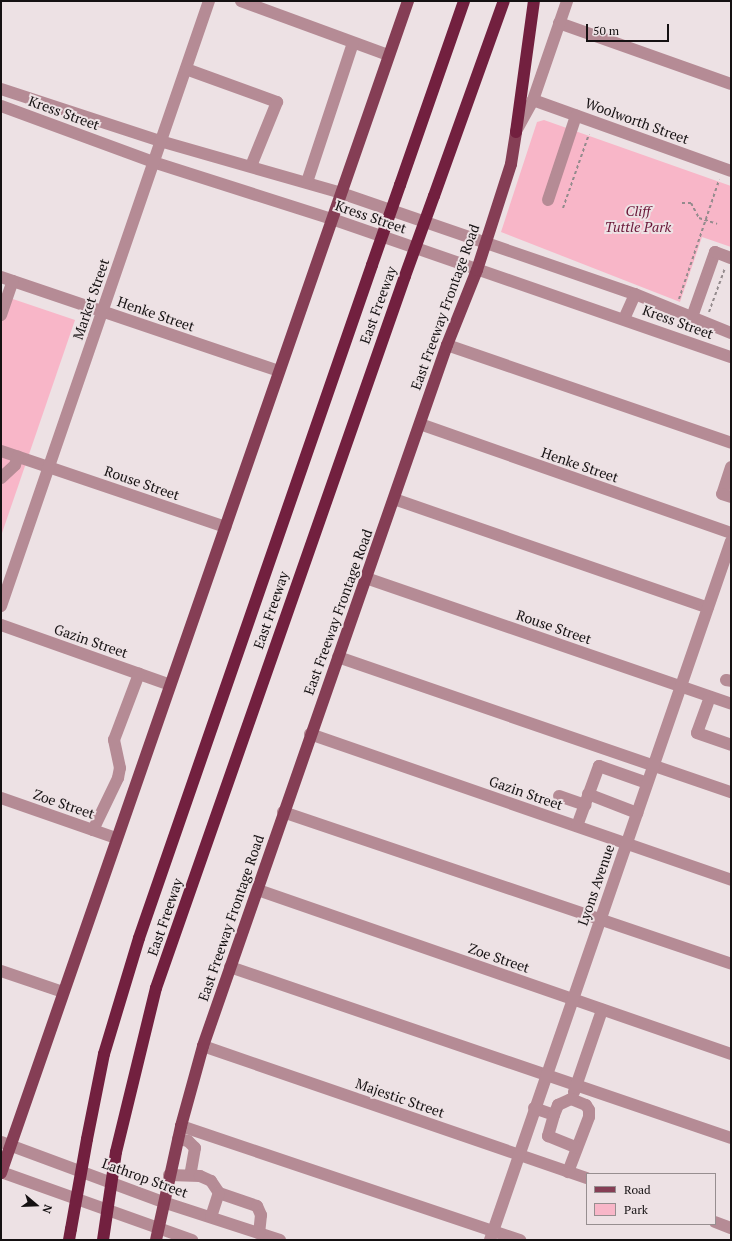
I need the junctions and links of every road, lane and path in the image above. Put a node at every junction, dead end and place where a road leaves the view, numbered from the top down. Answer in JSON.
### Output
{"nodes":[{"id":1,"x":209,"y":1,"type":"edge"},
{"id":2,"x":241,"y":1,"type":"edge"},
{"id":3,"x":408,"y":1,"type":"edge"},
{"id":4,"x":464,"y":1,"type":"edge"},
{"id":5,"x":504,"y":1,"type":"edge"},
{"id":6,"x":534,"y":1,"type":"edge"},
{"id":7,"x":567,"y":1,"type":"edge"},
{"id":8,"x":559,"y":23,"type":"junction"},
{"id":9,"x":353,"y":43,"type":"junction"},
{"id":10,"x":388,"y":55,"type":"junction"},
{"id":11,"x":186,"y":69,"type":"junction"},
{"id":12,"x":731,"y":84,"type":"edge"},
{"id":13,"x":1,"y":89,"type":"edge"},
{"id":14,"x":533,"y":100,"type":"junction"},
{"id":15,"x":1,"y":106,"type":"edge"},
{"id":16,"x":576,"y":116,"type":"junction"},
{"id":17,"x":516,"y":132,"type":"junction"},
{"id":18,"x":589,"y":134,"type":"dead end"},
{"id":19,"x":160,"y":141,"type":"junction"},
{"id":20,"x":152,"y":162,"type":"junction"},
{"id":21,"x":251,"y":166,"type":"junction"},
{"id":22,"x":731,"y":171,"type":"edge"},
{"id":23,"x":719,"y":180,"type":"dead end"},
{"id":24,"x":307,"y":182,"type":"junction"},
{"id":25,"x":341,"y":193,"type":"junction"},
{"id":26,"x":548,"y":200,"type":"dead end"},
{"id":27,"x":682,"y":203,"type":"dead end"},
{"id":28,"x":563,"y":208,"type":"dead end"},
{"id":29,"x":332,"y":219,"type":"junction"},
{"id":30,"x":705,"y":220,"type":"junction"},
{"id":31,"x":717,"y":224,"type":"dead end"},
{"id":32,"x":484,"y":243,"type":"junction"},
{"id":33,"x":730,"y":258,"type":"edge"},
{"id":34,"x":477,"y":270,"type":"junction"},
{"id":35,"x":1,"y":277,"type":"edge"},
{"id":36,"x":13,"y":281,"type":"junction"},
{"id":37,"x":634,"y":294,"type":"junction"},
{"id":38,"x":677,"y":303,"type":"dead end"},
{"id":39,"x":103,"y":312,"type":"junction"},
{"id":40,"x":1,"y":315,"type":"edge"},
{"id":41,"x":708,"y":315,"type":"dead end"},
{"id":42,"x":692,"y":317,"type":"junction"},
{"id":43,"x":624,"y":319,"type":"junction"},
{"id":44,"x":731,"y":333,"type":"edge"},
{"id":45,"x":447,"y":345,"type":"junction"},
{"id":46,"x":731,"y":357,"type":"edge"},
{"id":47,"x":278,"y":372,"type":"junction"},
{"id":48,"x":420,"y":424,"type":"junction"},
{"id":49,"x":731,"y":443,"type":"edge"},
{"id":50,"x":1,"y":451,"type":"edge"},
{"id":51,"x":18,"y":456,"type":"junction"},
{"id":52,"x":49,"y":467,"type":"junction"},
{"id":53,"x":731,"y":467,"type":"edge"},
{"id":54,"x":1,"y":478,"type":"edge"},
{"id":55,"x":731,"y":497,"type":"edge"},
{"id":56,"x":394,"y":499,"type":"junction"},
{"id":57,"x":225,"y":527,"type":"junction"},
{"id":58,"x":731,"y":533,"type":"edge"},
{"id":59,"x":731,"y":541,"type":"edge"},
{"id":60,"x":366,"y":578,"type":"junction"},
{"id":61,"x":1,"y":606,"type":"edge"},
{"id":62,"x":708,"y":608,"type":"junction"},
{"id":63,"x":1,"y":625,"type":"edge"},
{"id":64,"x":338,"y":657,"type":"junction"},
{"id":65,"x":139,"y":674,"type":"junction"},
{"id":66,"x":170,"y":685,"type":"junction"},
{"id":67,"x":680,"y":687,"type":"junction"},
{"id":68,"x":710,"y":697,"type":"junction"},
{"id":69,"x":731,"y":704,"type":"edge"},
{"id":70,"x":310,"y":734,"type":"junction"},
{"id":71,"x":731,"y":745,"type":"edge"},
{"id":72,"x":654,"y":765,"type":"junction"},
{"id":73,"x":647,"y":783,"type":"junction"},
{"id":74,"x":731,"y":792,"type":"edge"},
{"id":75,"x":558,"y":796,"type":"dead end"},
{"id":76,"x":1,"y":798,"type":"edge"},
{"id":77,"x":586,"y":800,"type":"junction"},
{"id":78,"x":283,"y":812,"type":"junction"},
{"id":79,"x":637,"y":813,"type":"junction"},
{"id":80,"x":577,"y":826,"type":"junction"},
{"id":81,"x":93,"y":830,"type":"junction"},
{"id":82,"x":116,"y":838,"type":"junction"},
{"id":83,"x":626,"y":844,"type":"junction"},
{"id":84,"x":731,"y":880,"type":"edge"},
{"id":85,"x":258,"y":890,"type":"junction"},
{"id":86,"x":600,"y":919,"type":"junction"},
{"id":87,"x":731,"y":964,"type":"edge"},
{"id":88,"x":230,"y":967,"type":"junction"},
{"id":89,"x":1,"y":971,"type":"edge"},
{"id":90,"x":63,"y":992,"type":"junction"},
{"id":91,"x":573,"y":999,"type":"junction"},
{"id":92,"x":602,"y":1010,"type":"junction"},
{"id":93,"x":203,"y":1046,"type":"junction"},
{"id":94,"x":731,"y":1054,"type":"edge"},
{"id":95,"x":546,"y":1075,"type":"junction"},
{"id":96,"x":576,"y":1086,"type":"junction"},
{"id":97,"x":571,"y":1099,"type":"junction"},
{"id":98,"x":534,"y":1108,"type":"junction"},
{"id":99,"x":554,"y":1115,"type":"junction"},
{"id":100,"x":181,"y":1126,"type":"junction"},
{"id":101,"x":731,"y":1138,"type":"edge"},
{"id":102,"x":178,"y":1139,"type":"junction"},
{"id":103,"x":6,"y":1144,"type":"edge"},
{"id":104,"x":577,"y":1148,"type":"junction"},
{"id":105,"x":518,"y":1155,"type":"junction"},
{"id":106,"x":1,"y":1172,"type":"edge"},
{"id":107,"x":568,"y":1172,"type":"junction"},
{"id":108,"x":169,"y":1175,"type":"junction"},
{"id":109,"x":190,"y":1175,"type":"junction"},
{"id":110,"x":586,"y":1178,"type":"edge"},
{"id":111,"x":220,"y":1193,"type":"junction"},
{"id":112,"x":163,"y":1202,"type":"junction"},
{"id":113,"x":211,"y":1217,"type":"junction"},
{"id":114,"x":716,"y":1222,"type":"edge"},
{"id":115,"x":731,"y":1228,"type":"edge"},
{"id":116,"x":259,"y":1233,"type":"junction"},
{"id":117,"x":70,"y":1234,"type":"edge"},
{"id":118,"x":157,"y":1234,"type":"edge"},
{"id":119,"x":491,"y":1236,"type":"edge"},
{"id":120,"x":103,"y":1240,"type":"edge"},
{"id":121,"x":192,"y":1240,"type":"edge"},
{"id":122,"x":280,"y":1240,"type":"edge"},
{"id":123,"x":520,"y":1240,"type":"edge"}],
"edges":[{"from":1,"to":11,"type":"street","name":"Market Street"},
{"from":2,"to":9,"type":"street"},
{"from":3,"to":10,"type":"main road"},
{"from":4,"to":117,"type":"highway","name":"East Freeway","bridge":true},
{"from":5,"to":120,"type":"highway","name":"East Freeway","bridge":true},
{"from":6,"to":17,"type":"highway"},
{"from":7,"to":8,"type":"street","name":"East Freeway Frontage Road"},
{"from":8,"to":12,"type":"street"},
{"from":8,"to":14,"type":"street","name":"East Freeway Frontage Road"},
{"from":9,"to":10,"type":"street"},
{"from":9,"to":24,"type":"street"},
{"from":10,"to":25,"type":"main road"},
{"from":11,"to":19,"type":"street","name":"Market Street"},
{"from":11,"to":21,"type":"street"},
{"from":13,"to":19,"type":"street","name":"Kress Street"},
{"from":14,"to":16,"type":"street","name":"Woolworth Street"},
{"from":14,"to":17,"type":"street","name":"East Freeway Frontage Road"},
{"from":15,"to":20,"type":"street","name":"Kress Street"},
{"from":16,"to":22,"type":"street","name":"Woolworth Street"},
{"from":16,"to":26,"type":"street"},
{"from":17,"to":32,"type":"main road","name":"East Freeway Frontage Road"},
{"from":18,"to":28,"type":"path"},
{"from":19,"to":20,"type":"street","name":"Market Street"},
{"from":19,"to":21,"type":"street","name":"Kress Street"},
{"from":20,"to":29,"type":"street","name":"Kress Street"},
{"from":20,"to":39,"type":"street","name":"Market Street"},
{"from":21,"to":24,"type":"street","name":"Kress Street"},
{"from":23,"to":30,"type":"path"},
{"from":24,"to":25,"type":"street","name":"Kress Street"},
{"from":25,"to":29,"type":"main road"},
{"from":25,"to":32,"type":"street","name":"Kress Street"},
{"from":27,"to":30,"type":"path"},
{"from":29,"to":34,"type":"street","name":"Kress Street"},
{"from":29,"to":47,"type":"main road"},
{"from":30,"to":31,"type":"path"},
{"from":30,"to":38,"type":"path"},
{"from":32,"to":34,"type":"main road","name":"East Freeway Frontage Road"},
{"from":32,"to":37,"type":"street","name":"Kress Street"},
{"from":33,"to":41,"type":"path"},
{"from":33,"to":42,"type":"street"},
{"from":34,"to":43,"type":"street","name":"Kress Street"},
{"from":34,"to":45,"type":"main road","name":"East Freeway Frontage Road"},
{"from":35,"to":36,"type":"street","name":"Henke Street"},
{"from":36,"to":39,"type":"street","name":"Henke Street"},
{"from":36,"to":40,"type":"street"},
{"from":37,"to":42,"type":"street","name":"Kress Street"},
{"from":37,"to":43,"type":"street"},
{"from":39,"to":47,"type":"street","name":"Henke Street"},
{"from":39,"to":52,"type":"street","name":"Market Street"},
{"from":42,"to":44,"type":"street","name":"Kress Street"},
{"from":43,"to":46,"type":"street","name":"Kress Street"},
{"from":45,"to":48,"type":"main road","name":"East Freeway Frontage Road"},
{"from":45,"to":49,"type":"street"},
{"from":47,"to":57,"type":"main road"},
{"from":48,"to":56,"type":"main road","name":"East Freeway Frontage Road"},
{"from":48,"to":58,"type":"street","name":"Henke Street"},
{"from":50,"to":51,"type":"street","name":"Rouse Street"},
{"from":51,"to":52,"type":"street","name":"Rouse Street"},
{"from":51,"to":54,"type":"street"},
{"from":52,"to":57,"type":"street","name":"Rouse Street"},
{"from":52,"to":61,"type":"street","name":"Market Street"},
{"from":53,"to":55,"type":"street"},
{"from":56,"to":60,"type":"main road","name":"East Freeway Frontage Road"},
{"from":56,"to":62,"type":"street"},
{"from":57,"to":66,"type":"main road"},
{"from":59,"to":62,"type":"street","name":"Lyons Avenue"},
{"from":60,"to":64,"type":"main road","name":"East Freeway Frontage Road"},
{"from":60,"to":67,"type":"street","name":"Rouse Street"},
{"from":62,"to":67,"type":"street","name":"Lyons Avenue"},
{"from":63,"to":65,"type":"street","name":"Gazin Street"},
{"from":64,"to":70,"type":"main road","name":"East Freeway Frontage Road"},
{"from":64,"to":72,"type":"street"},
{"from":65,"to":66,"type":"street","name":"Gazin Street"},
{"from":65,"to":81,"type":"street"},
{"from":66,"to":82,"type":"main road"},
{"from":67,"to":68,"type":"street","name":"Rouse Street"},
{"from":67,"to":72,"type":"street","name":"Lyons Avenue"},
{"from":68,"to":69,"type":"street","name":"Rouse Street"},
{"from":68,"to":71,"type":"street"},
{"from":70,"to":78,"type":"main road","name":"East Freeway Frontage Road"},
{"from":70,"to":80,"type":"street","name":"Gazin Street"},
{"from":72,"to":73,"type":"street","name":"Lyons Avenue"},
{"from":72,"to":74,"type":"street"},
{"from":73,"to":77,"type":"street"},
{"from":73,"to":79,"type":"street","name":"Lyons Avenue"},
{"from":75,"to":77,"type":"street"},
{"from":76,"to":81,"type":"street","name":"Zoe Street"},
{"from":77,"to":79,"type":"street"},
{"from":77,"to":80,"type":"street"},
{"from":78,"to":85,"type":"main road","name":"East Freeway Frontage Road"},
{"from":78,"to":86,"type":"street"},
{"from":79,"to":83,"type":"street","name":"Lyons Avenue"},
{"from":80,"to":83,"type":"street","name":"Gazin Street"},
{"from":81,"to":82,"type":"street","name":"Zoe Street"},
{"from":82,"to":90,"type":"main road"},
{"from":83,"to":84,"type":"street","name":"Gazin Street"},
{"from":83,"to":86,"type":"street","name":"Lyons Avenue"},
{"from":85,"to":88,"type":"main road","name":"East Freeway Frontage Road"},
{"from":85,"to":91,"type":"street","name":"Zoe Street"},
{"from":86,"to":87,"type":"street"},
{"from":86,"to":91,"type":"street","name":"Lyons Avenue"},
{"from":88,"to":93,"type":"main road","name":"East Freeway Frontage Road"},
{"from":88,"to":95,"type":"street"},
{"from":89,"to":90,"type":"street"},
{"from":90,"to":103,"type":"main road"},
{"from":91,"to":92,"type":"street","name":"Zoe Street"},
{"from":91,"to":95,"type":"street","name":"Lyons Avenue"},
{"from":92,"to":94,"type":"street","name":"Zoe Street"},
{"from":92,"to":96,"type":"street"},
{"from":93,"to":100,"type":"main road","name":"East Freeway Frontage Road"},
{"from":93,"to":105,"type":"street","name":"Majestic Street"},
{"from":95,"to":96,"type":"street"},
{"from":95,"to":98,"type":"street","name":"Lyons Avenue"},
{"from":96,"to":97,"type":"street"},
{"from":96,"to":101,"type":"street"},
{"from":97,"to":99,"type":"street"},
{"from":97,"to":104,"type":"street"},
{"from":98,"to":99,"type":"street"},
{"from":98,"to":105,"type":"street","name":"Lyons Avenue"},
{"from":99,"to":104,"type":"street"},
{"from":100,"to":102,"type":"main road","name":"East Freeway Frontage Road"},
{"from":100,"to":119,"type":"street"},
{"from":102,"to":108,"type":"main road","name":"East Freeway Frontage Road"},
{"from":102,"to":109,"type":"street"},
{"from":103,"to":106,"type":"main road"},
{"from":103,"to":112,"type":"street","name":"Lathrop Street"},
{"from":104,"to":107,"type":"street"},
{"from":105,"to":107,"type":"street","name":"Majestic Street"},
{"from":105,"to":119,"type":"street","name":"Lyons Avenue"},
{"from":106,"to":118,"type":"street"},
{"from":107,"to":110,"type":"street","name":"Majestic Street"},
{"from":108,"to":109,"type":"street"},
{"from":108,"to":112,"type":"main road","name":"East Freeway Frontage Road"},
{"from":109,"to":111,"type":"street"},
{"from":111,"to":113,"type":"street"},
{"from":111,"to":116,"type":"street"},
{"from":112,"to":113,"type":"street","name":"Lathrop Street"},
{"from":112,"to":118,"type":"main road","name":"East Freeway Frontage Road"},
{"from":113,"to":116,"type":"street","name":"Lathrop Street"},
{"from":114,"to":115,"type":"street"},
{"from":116,"to":122,"type":"street","name":"Lathrop Street"},
{"from":118,"to":121,"type":"street"},
{"from":119,"to":123,"type":"street"}]}
